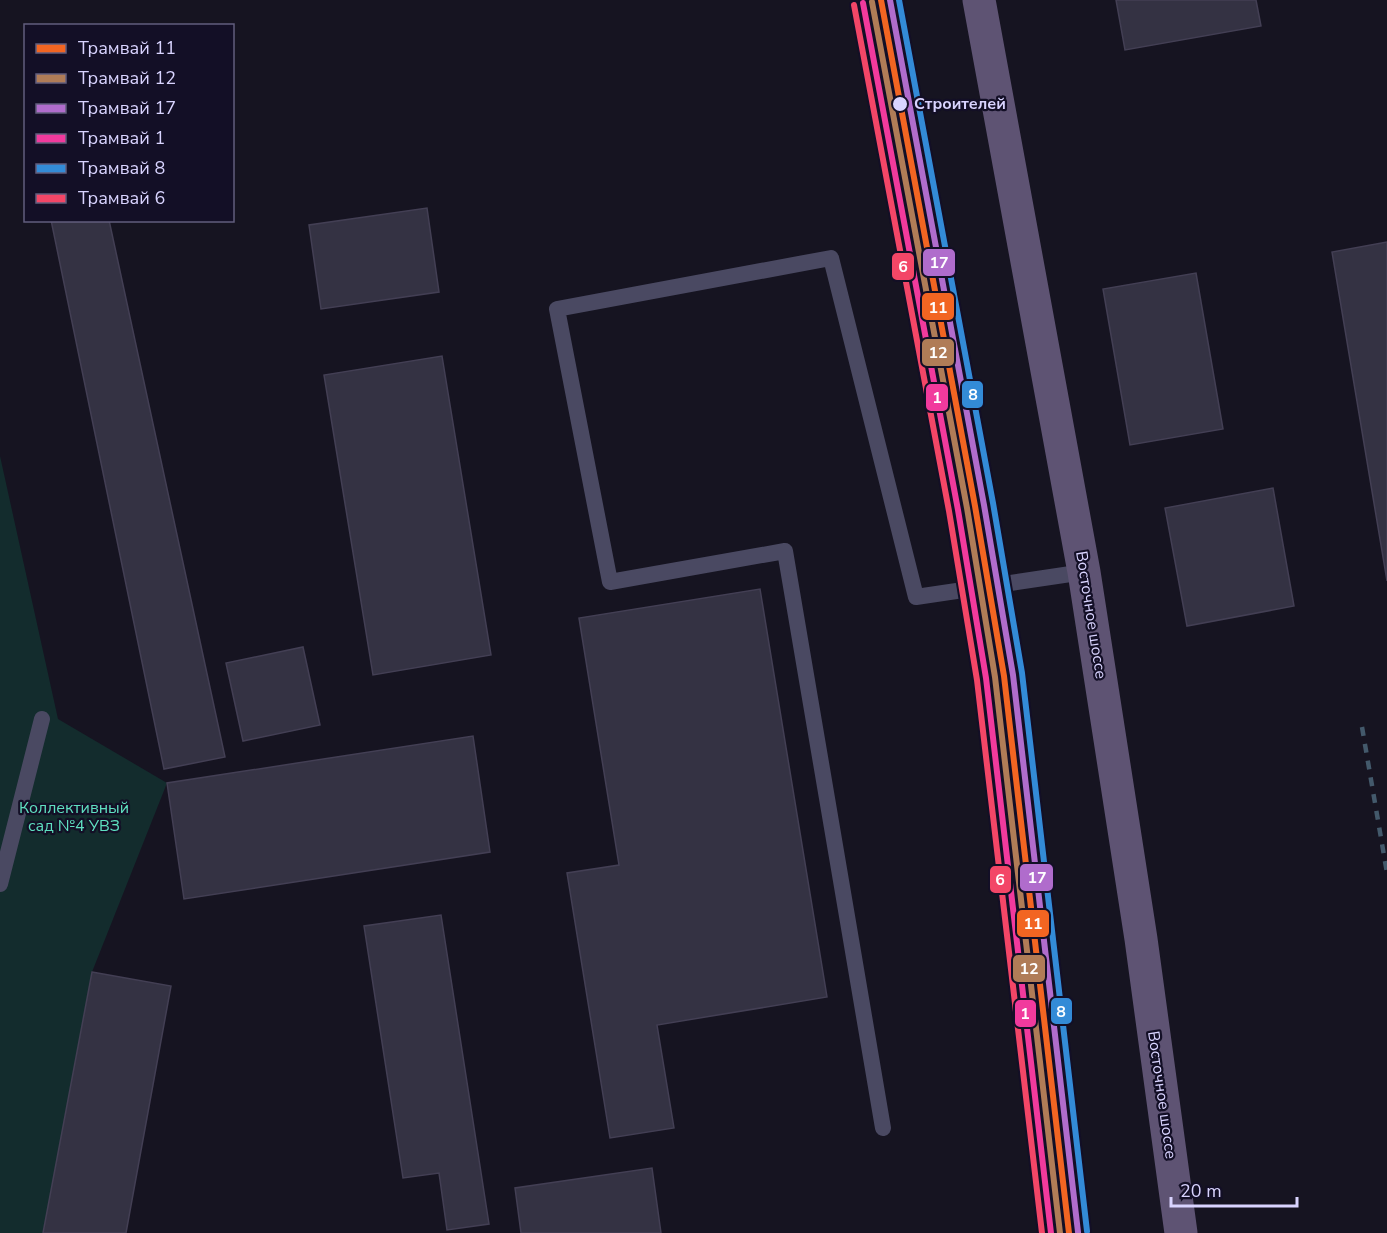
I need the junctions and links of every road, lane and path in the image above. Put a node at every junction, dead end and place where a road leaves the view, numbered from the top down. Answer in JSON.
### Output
{"nodes":[{"id":1,"x":979,"y":0,"type":"edge"},
{"id":2,"x":1084,"y":572,"type":"junction"},
{"id":3,"x":42,"y":719,"type":"dead end"},
{"id":4,"x":0,"y":884,"type":"edge"},
{"id":5,"x":883,"y":1128,"type":"dead end"},
{"id":6,"x":1181,"y":1233,"type":"edge"}],
"edges":[{"from":1,"to":2,"type":"main road","name":"Восточное шоссе"},
{"from":2,"to":5,"type":"lane"},
{"from":2,"to":6,"type":"main road","name":"Восточное шоссе"},
{"from":3,"to":4,"type":"lane"}]}
